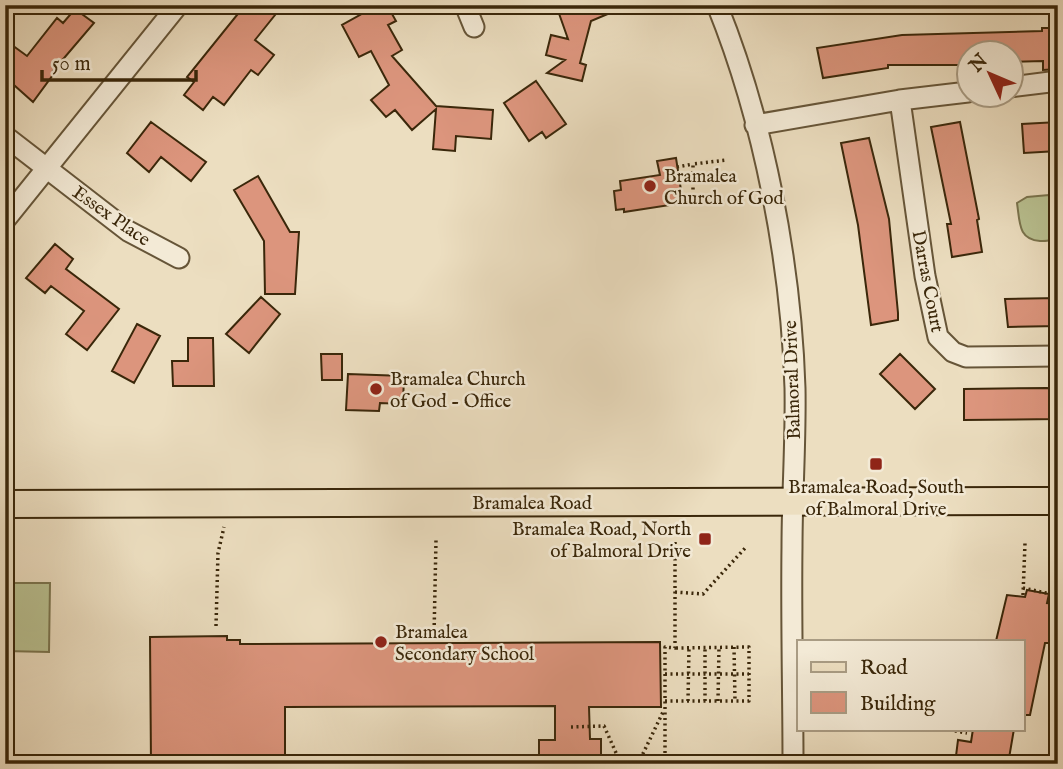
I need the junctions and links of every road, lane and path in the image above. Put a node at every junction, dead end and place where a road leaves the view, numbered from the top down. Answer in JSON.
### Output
{"nodes":[{"id":1,"x":178,"y":5,"type":"edge"},
{"id":2,"x":466,"y":5,"type":"edge"},
{"id":3,"x":717,"y":5,"type":"edge"},
{"id":4,"x":474,"y":27,"type":"dead end"},
{"id":5,"x":1058,"y":82,"type":"edge"},
{"id":6,"x":1024,"y":86,"type":"edge"},
{"id":7,"x":954,"y":94,"type":"edge"},
{"id":8,"x":900,"y":100,"type":"junction"},
{"id":9,"x":755,"y":125,"type":"junction"},
{"id":10,"x":5,"y":136,"type":"edge"},
{"id":11,"x":727,"y":160,"type":"dead end"},
{"id":12,"x":693,"y":164,"type":"junction"},
{"id":13,"x":677,"y":167,"type":"dead end"},
{"id":14,"x":47,"y":169,"type":"junction"},
{"id":15,"x":693,"y":206,"type":"dead end"},
{"id":16,"x":5,"y":220,"type":"edge"},
{"id":17,"x":179,"y":258,"type":"dead end"},
{"id":18,"x":1058,"y":356,"type":"edge"},
{"id":19,"x":1058,"y":501,"type":"edge"},
{"id":20,"x":229,"y":502,"type":"junction"},
{"id":21,"x":5,"y":504,"type":"edge"},
{"id":22,"x":792,"y":504,"type":"junction"},
{"id":23,"x":436,"y":540,"type":"dead end"},
{"id":24,"x":675,"y":542,"type":"dead end"},
{"id":25,"x":1025,"y":543,"type":"dead end"},
{"id":26,"x":747,"y":546,"type":"dead end"},
{"id":27,"x":1023,"y":588,"type":"junction"},
{"id":28,"x":675,"y":593,"type":"junction"},
{"id":29,"x":1023,"y":595,"type":"dead end"},
{"id":30,"x":1058,"y":601,"type":"edge"},
{"id":31,"x":216,"y":626,"type":"dead end"},
{"id":32,"x":434,"y":636,"type":"dead end"},
{"id":33,"x":734,"y":647,"type":"junction"},
{"id":34,"x":675,"y":648,"type":"junction"},
{"id":35,"x":689,"y":648,"type":"junction"},
{"id":36,"x":705,"y":648,"type":"junction"},
{"id":37,"x":719,"y":648,"type":"junction"},
{"id":38,"x":665,"y":674,"type":"junction"},
{"id":39,"x":689,"y":674,"type":"junction"},
{"id":40,"x":705,"y":674,"type":"junction"},
{"id":41,"x":719,"y":674,"type":"junction"},
{"id":42,"x":734,"y":674,"type":"junction"},
{"id":43,"x":749,"y":674,"type":"junction"},
{"id":44,"x":665,"y":701,"type":"junction"},
{"id":45,"x":688,"y":701,"type":"junction"},
{"id":46,"x":705,"y":701,"type":"junction"},
{"id":47,"x":719,"y":701,"type":"junction"},
{"id":48,"x":735,"y":701,"type":"junction"},
{"id":49,"x":665,"y":709,"type":"junction"},
{"id":50,"x":571,"y":727,"type":"dead end"},
{"id":51,"x":950,"y":730,"type":"edge"},
{"id":52,"x":967,"y":733,"type":"dead end"},
{"id":53,"x":621,"y":764,"type":"edge"},
{"id":54,"x":638,"y":764,"type":"edge"},
{"id":55,"x":665,"y":764,"type":"edge"},
{"id":56,"x":793,"y":764,"type":"edge"}],
"edges":[{"from":1,"to":14,"type":"street"},
{"from":2,"to":4,"type":"street"},
{"from":3,"to":9,"type":"street","name":"Balmoral Drive"},
{"from":5,"to":6,"type":"street"},
{"from":7,"to":8,"type":"street"},
{"from":8,"to":9,"type":"street"},
{"from":8,"to":18,"type":"street","name":"Darras Court"},
{"from":9,"to":22,"type":"street","name":"Balmoral Drive"},
{"from":10,"to":14,"type":"street","name":"Essex Place"},
{"from":11,"to":12,"type":"path"},
{"from":12,"to":13,"type":"path"},
{"from":12,"to":15,"type":"path"},
{"from":14,"to":16,"type":"street"},
{"from":14,"to":17,"type":"street","name":"Essex Place"},
{"from":19,"to":22,"type":"main road","name":"Bramalea Road"},
{"from":20,"to":21,"type":"main road","name":"Bramalea Road"},
{"from":20,"to":22,"type":"main road","name":"Bramalea Road"},
{"from":20,"to":31,"type":"path"},
{"from":22,"to":56,"type":"street","name":"Balmoral Drive"},
{"from":23,"to":32,"type":"path"},
{"from":24,"to":28,"type":"path"},
{"from":25,"to":27,"type":"path"},
{"from":26,"to":28,"type":"path"},
{"from":27,"to":29,"type":"path"},
{"from":27,"to":30,"type":"path"},
{"from":28,"to":34,"type":"path"},
{"from":33,"to":37,"type":"path"},
{"from":33,"to":42,"type":"path"},
{"from":33,"to":43,"type":"path"},
{"from":34,"to":35,"type":"path"},
{"from":34,"to":38,"type":"path"},
{"from":35,"to":36,"type":"path"},
{"from":35,"to":39,"type":"path"},
{"from":36,"to":37,"type":"path"},
{"from":36,"to":40,"type":"path"},
{"from":37,"to":41,"type":"path"},
{"from":38,"to":39,"type":"path"},
{"from":38,"to":44,"type":"path"},
{"from":39,"to":40,"type":"path"},
{"from":39,"to":45,"type":"path"},
{"from":40,"to":41,"type":"path"},
{"from":40,"to":46,"type":"path"},
{"from":41,"to":42,"type":"path"},
{"from":41,"to":47,"type":"path"},
{"from":42,"to":43,"type":"path"},
{"from":42,"to":48,"type":"path"},
{"from":43,"to":48,"type":"path"},
{"from":44,"to":45,"type":"path"},
{"from":44,"to":49,"type":"path"},
{"from":45,"to":46,"type":"path"},
{"from":46,"to":47,"type":"path"},
{"from":47,"to":48,"type":"path"},
{"from":49,"to":54,"type":"path"},
{"from":49,"to":55,"type":"path"},
{"from":50,"to":53,"type":"path"},
{"from":51,"to":52,"type":"path"}]}
